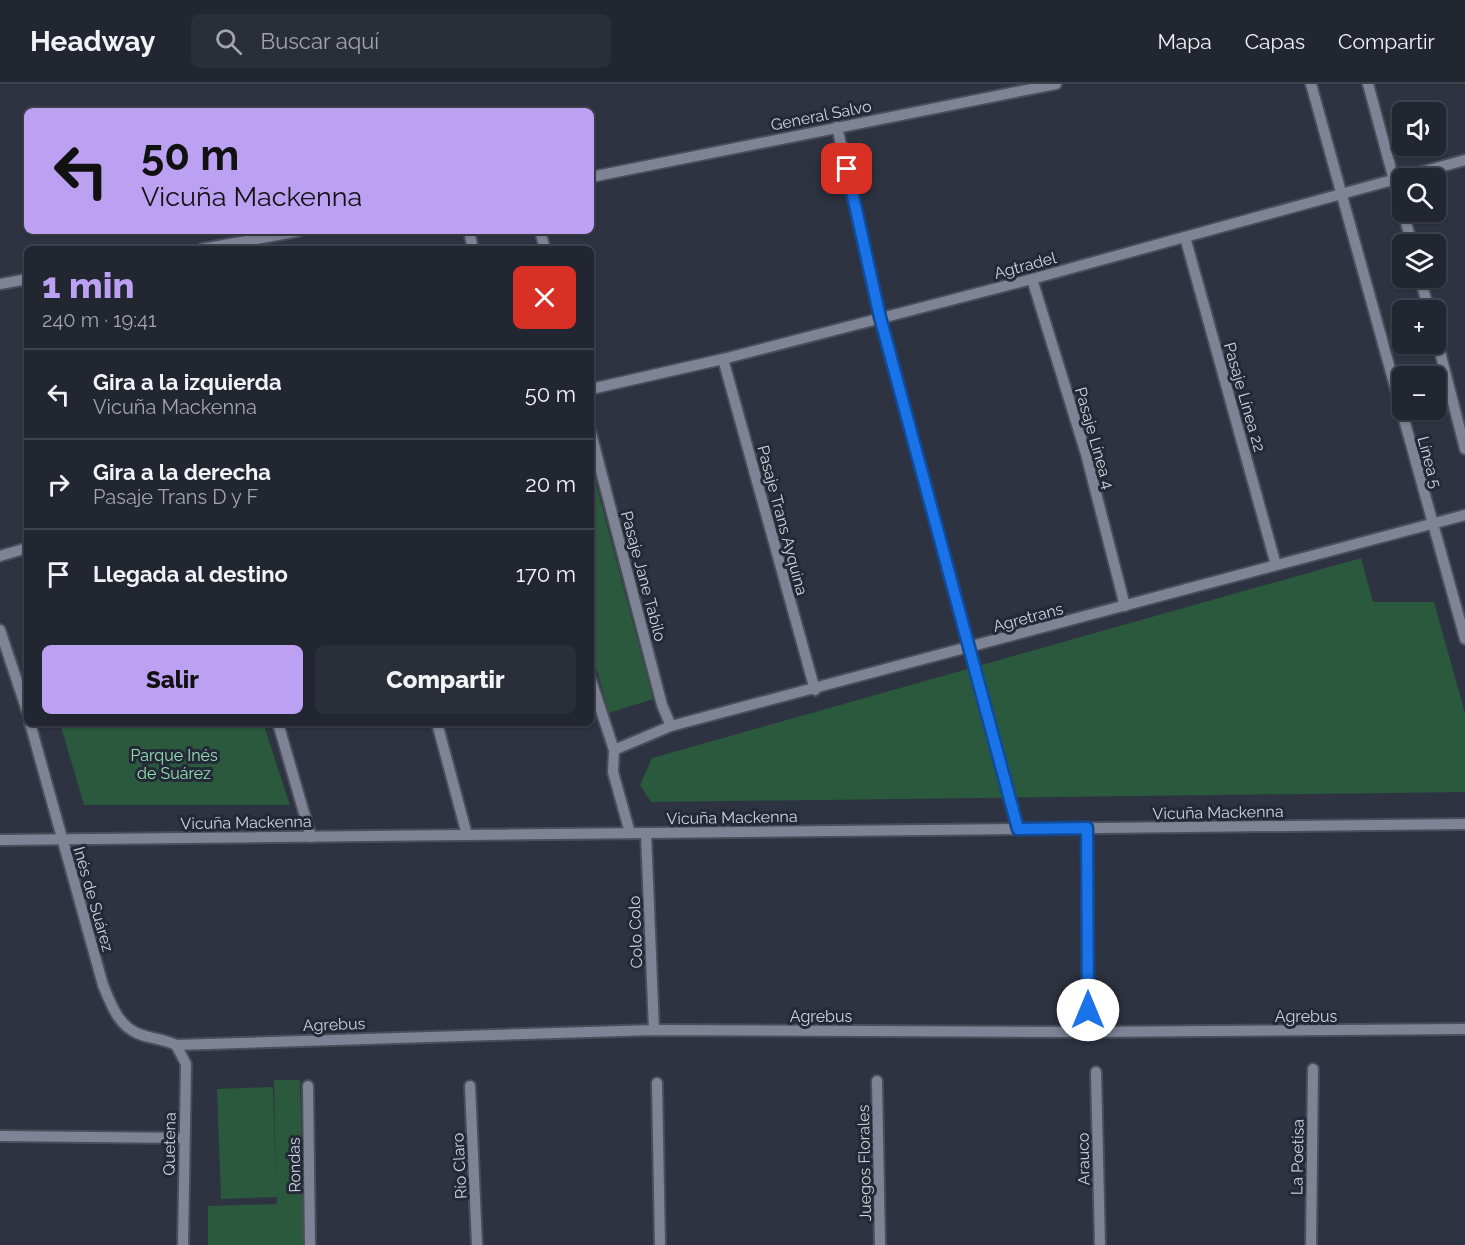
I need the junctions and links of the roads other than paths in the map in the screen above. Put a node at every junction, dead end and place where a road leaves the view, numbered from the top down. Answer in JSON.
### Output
{"nodes":[{"id":1,"x":1056,"y":84,"type":"edge"},
{"id":2,"x":1311,"y":84,"type":"edge"},
{"id":3,"x":1368,"y":84,"type":"edge"},
{"id":4,"x":837,"y":127,"type":"junction"},
{"id":5,"x":1465,"y":160,"type":"edge"},
{"id":6,"x":1433,"y":168,"type":"edge"},
{"id":7,"x":1392,"y":171,"type":"edge"},
{"id":8,"x":594,"y":176,"type":"edge"},
{"id":9,"x":1392,"y":179,"type":"edge"},
{"id":10,"x":1342,"y":192,"type":"junction"},
{"id":11,"x":283,"y":234,"type":"edge"},
{"id":12,"x":1185,"y":237,"type":"junction"},
{"id":13,"x":218,"y":246,"type":"edge"},
{"id":14,"x":1032,"y":279,"type":"junction"},
{"id":15,"x":24,"y":280,"type":"edge"},
{"id":16,"x":0,"y":284,"type":"edge"},
{"id":17,"x":880,"y":317,"type":"junction"},
{"id":18,"x":1441,"y":354,"type":"edge"},
{"id":19,"x":723,"y":358,"type":"junction"},
{"id":20,"x":594,"y":388,"type":"edge"},
{"id":21,"x":594,"y":444,"type":"edge"},
{"id":22,"x":1465,"y":449,"type":"edge"},
{"id":23,"x":1465,"y":515,"type":"edge"},
{"id":24,"x":1432,"y":524,"type":"junction"},
{"id":25,"x":24,"y":549,"type":"edge"},
{"id":26,"x":0,"y":556,"type":"edge"},
{"id":27,"x":1276,"y":565,"type":"junction"},
{"id":28,"x":1125,"y":606,"type":"junction"},
{"id":29,"x":0,"y":630,"type":"edge"},
{"id":30,"x":1465,"y":639,"type":"edge"},
{"id":31,"x":969,"y":648,"type":"junction"},
{"id":32,"x":594,"y":689,"type":"edge"},
{"id":33,"x":24,"y":690,"type":"edge"},
{"id":34,"x":814,"y":690,"type":"junction"},
{"id":35,"x":31,"y":726,"type":"edge"},
{"id":36,"x":279,"y":726,"type":"edge"},
{"id":37,"x":438,"y":726,"type":"edge"},
{"id":38,"x":671,"y":726,"type":"junction"},
{"id":39,"x":615,"y":750,"type":"junction"},
{"id":40,"x":1465,"y":824,"type":"edge"},
{"id":41,"x":1087,"y":828,"type":"junction"},
{"id":42,"x":1018,"y":829,"type":"junction"},
{"id":43,"x":630,"y":833,"type":"junction"},
{"id":44,"x":646,"y":833,"type":"junction"},
{"id":45,"x":467,"y":835,"type":"junction"},
{"id":46,"x":311,"y":837,"type":"junction"},
{"id":47,"x":61,"y":839,"type":"junction"},
{"id":48,"x":0,"y":840,"type":"edge"},
{"id":49,"x":1465,"y":1029,"type":"edge"},
{"id":50,"x":654,"y":1030,"type":"junction"},
{"id":51,"x":1088,"y":1032,"type":"junction"},
{"id":52,"x":176,"y":1045,"type":"junction"},
{"id":53,"x":1313,"y":1069,"type":"dead end"},
{"id":54,"x":1096,"y":1072,"type":"dead end"},
{"id":55,"x":877,"y":1081,"type":"dead end"},
{"id":56,"x":657,"y":1083,"type":"dead end"},
{"id":57,"x":308,"y":1086,"type":"dead end"},
{"id":58,"x":470,"y":1086,"type":"dead end"},
{"id":59,"x":0,"y":1136,"type":"edge"},
{"id":60,"x":184,"y":1138,"type":"junction"},
{"id":61,"x":183,"y":1245,"type":"edge"},
{"id":62,"x":310,"y":1245,"type":"edge"},
{"id":63,"x":477,"y":1245,"type":"edge"},
{"id":64,"x":660,"y":1245,"type":"edge"},
{"id":65,"x":880,"y":1245,"type":"edge"},
{"id":66,"x":1100,"y":1245,"type":"edge"},
{"id":67,"x":1311,"y":1245,"type":"edge"}],
"edges":[{"from":1,"to":4,"type":"street","name":"General Salvo"},
{"from":2,"to":10,"type":"street","name":"Línea 5"},
{"from":3,"to":7,"type":"street"},
{"from":4,"to":8,"type":"street","name":"General Salvo"},
{"from":4,"to":17,"type":"street"},
{"from":5,"to":6,"type":"street","name":"Agtradel"},
{"from":9,"to":10,"type":"street","name":"Agtradel"},
{"from":10,"to":12,"type":"street","name":"Agtradel"},
{"from":10,"to":24,"type":"street","name":"Línea 5"},
{"from":11,"to":13,"type":"street"},
{"from":12,"to":14,"type":"street","name":"Agtradel"},
{"from":12,"to":27,"type":"street","name":"Pasaje Línea 22"},
{"from":14,"to":17,"type":"street","name":"Agtradel"},
{"from":14,"to":28,"type":"street","name":"Pasaje Línea 4"},
{"from":15,"to":16,"type":"street"},
{"from":17,"to":19,"type":"street","name":"Agtradel"},
{"from":17,"to":31,"type":"street"},
{"from":18,"to":22,"type":"street"},
{"from":19,"to":20,"type":"street","name":"Agtradel"},
{"from":19,"to":34,"type":"street","name":"Pasaje Trans Ayquina"},
{"from":21,"to":38,"type":"street","name":"Pasaje Jane Tabilo"},
{"from":23,"to":24,"type":"street","name":"Agretrans"},
{"from":24,"to":27,"type":"street","name":"Agretrans"},
{"from":24,"to":30,"type":"street","name":"Línea 5"},
{"from":25,"to":26,"type":"street"},
{"from":27,"to":28,"type":"street","name":"Agretrans"},
{"from":28,"to":31,"type":"street","name":"Agretrans"},
{"from":29,"to":33,"type":"street"},
{"from":31,"to":34,"type":"street","name":"Agretrans"},
{"from":31,"to":42,"type":"street"},
{"from":32,"to":39,"type":"street"},
{"from":34,"to":38,"type":"street","name":"Agretrans"},
{"from":35,"to":47,"type":"street","name":"Inés de Suárez"},
{"from":36,"to":46,"type":"street"},
{"from":37,"to":45,"type":"street"},
{"from":38,"to":39,"type":"street","name":"Agretrans"},
{"from":39,"to":43,"type":"street"},
{"from":40,"to":41,"type":"street","name":"Vicuña Mackenna"},
{"from":41,"to":42,"type":"street","name":"Vicuña Mackenna"},
{"from":41,"to":51,"type":"street"},
{"from":42,"to":44,"type":"street","name":"Vicuña Mackenna"},
{"from":43,"to":44,"type":"street","name":"Vicuña Mackenna"},
{"from":43,"to":45,"type":"street","name":"Vicuña Mackenna"},
{"from":44,"to":50,"type":"street","name":"Colo Colo"},
{"from":45,"to":46,"type":"street","name":"Vicuña Mackenna"},
{"from":46,"to":47,"type":"street","name":"Vicuña Mackenna"},
{"from":47,"to":48,"type":"street","name":"Vicuña Mackenna"},
{"from":47,"to":52,"type":"street","name":"Inés de Suárez"},
{"from":49,"to":51,"type":"street","name":"Agrebus"},
{"from":50,"to":51,"type":"street","name":"Agrebus"},
{"from":50,"to":52,"type":"street","name":"Agrebus"},
{"from":52,"to":60,"type":"street","name":"Quetena"},
{"from":53,"to":67,"type":"street","name":"La Poetisa"},
{"from":54,"to":66,"type":"street","name":"Arauco"},
{"from":55,"to":65,"type":"street","name":"Juegos Florales"},
{"from":56,"to":64,"type":"street"},
{"from":57,"to":62,"type":"street","name":"Rondas"},
{"from":58,"to":63,"type":"street","name":"Río Claro"},
{"from":59,"to":60,"type":"street"},
{"from":60,"to":61,"type":"street","name":"Quetena"}]}
